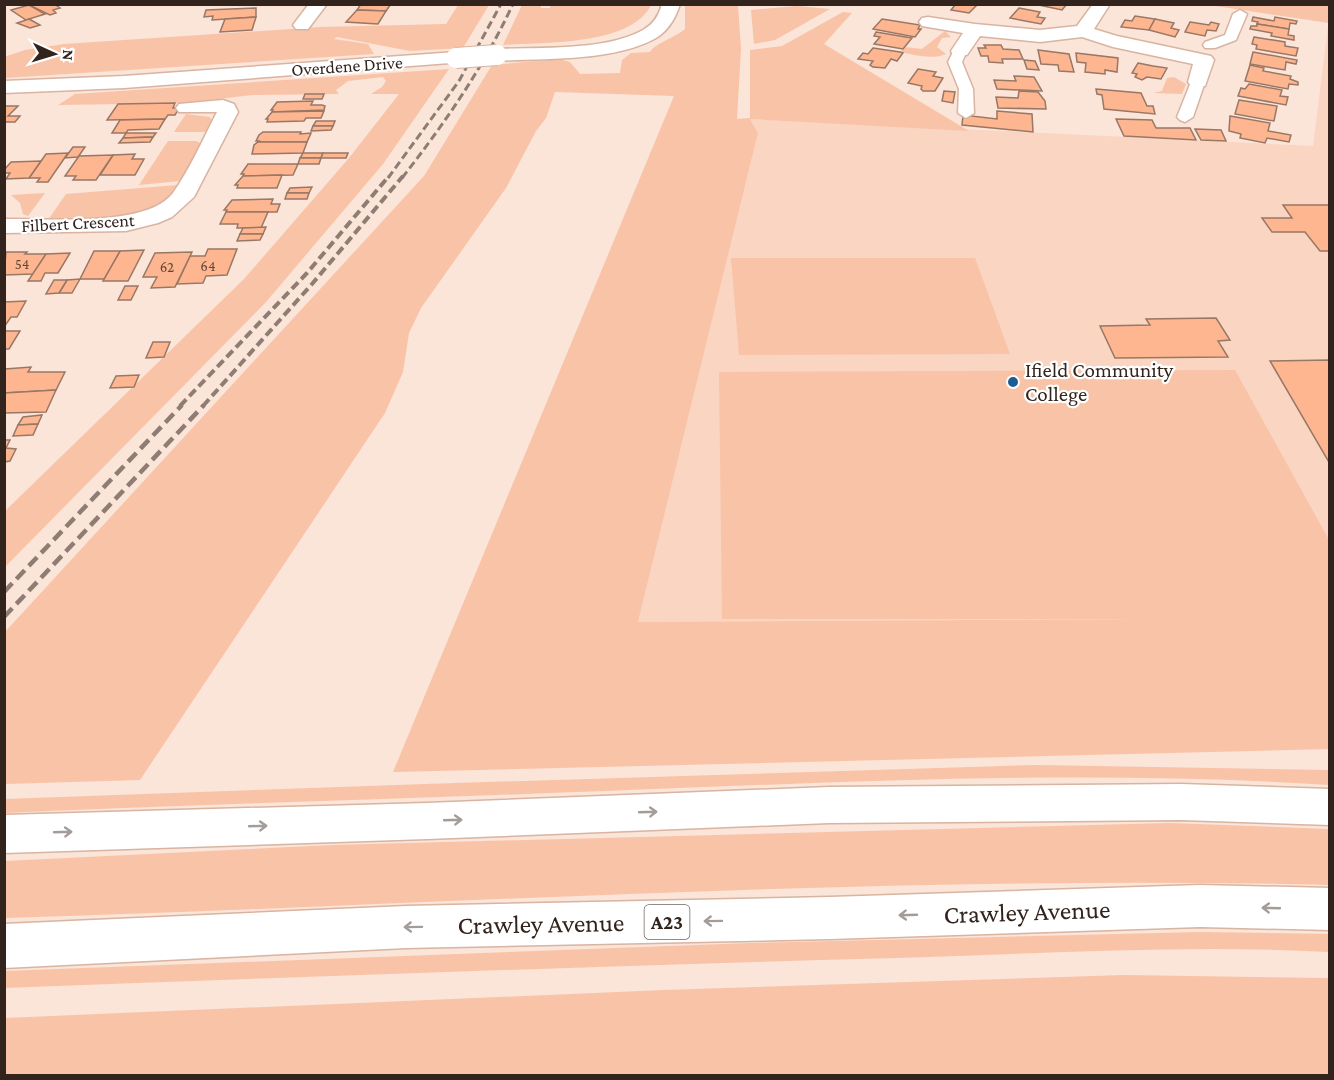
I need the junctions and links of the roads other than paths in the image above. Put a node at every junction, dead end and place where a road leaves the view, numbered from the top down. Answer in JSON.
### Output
{"nodes":[{"id":1,"x":320,"y":4,"type":"edge"},
{"id":2,"x":671,"y":4,"type":"edge"},
{"id":3,"x":1102,"y":4,"type":"edge"},
{"id":4,"x":1240,"y":14,"type":"dead end"},
{"id":5,"x":928,"y":22,"type":"dead end"},
{"id":6,"x":302,"y":25,"type":"dead end"},
{"id":7,"x":975,"y":30,"type":"junction"},
{"id":8,"x":1083,"y":31,"type":"junction"},
{"id":9,"x":960,"y":51,"type":"joint"},
{"id":10,"x":1207,"y":52,"type":"junction"},
{"id":11,"x":1198,"y":82,"type":"joint"},
{"id":12,"x":4,"y":87,"type":"edge"},
{"id":13,"x":186,"y":108,"type":"dead end"},
{"id":14,"x":966,"y":113,"type":"dead end"},
{"id":15,"x":1185,"y":117,"type":"dead end"},
{"id":16,"x":4,"y":226,"type":"edge"},
{"id":17,"x":1329,"y":807,"type":"edge"},
{"id":18,"x":4,"y":834,"type":"edge"},
{"id":19,"x":1329,"y":909,"type":"edge"},
{"id":20,"x":4,"y":946,"type":"edge"}],
"edges":[{"from":1,"to":6,"type":"street"},
{"from":2,"to":12,"type":"street","name":"Overdene Drive","bridge":true},
{"from":3,"to":8,"type":"street"},
{"from":4,"to":10,"type":"lane"},
{"from":5,"to":7,"type":"street"},
{"from":7,"to":8,"type":"street"},
{"from":7,"to":9,"type":"street"},
{"from":8,"to":10,"type":"street"},
{"from":9,"to":14,"type":"lane"},
{"from":10,"to":11,"type":"street"},
{"from":11,"to":15,"type":"lane"},
{"from":13,"to":16,"type":"street","name":"Filbert Crescent"},
{"from":18,"to":17,"type":"street","one_way":true},
{"from":19,"to":20,"type":"street","name":"Crawley Avenue","number":"A23","one_way":true}]}
